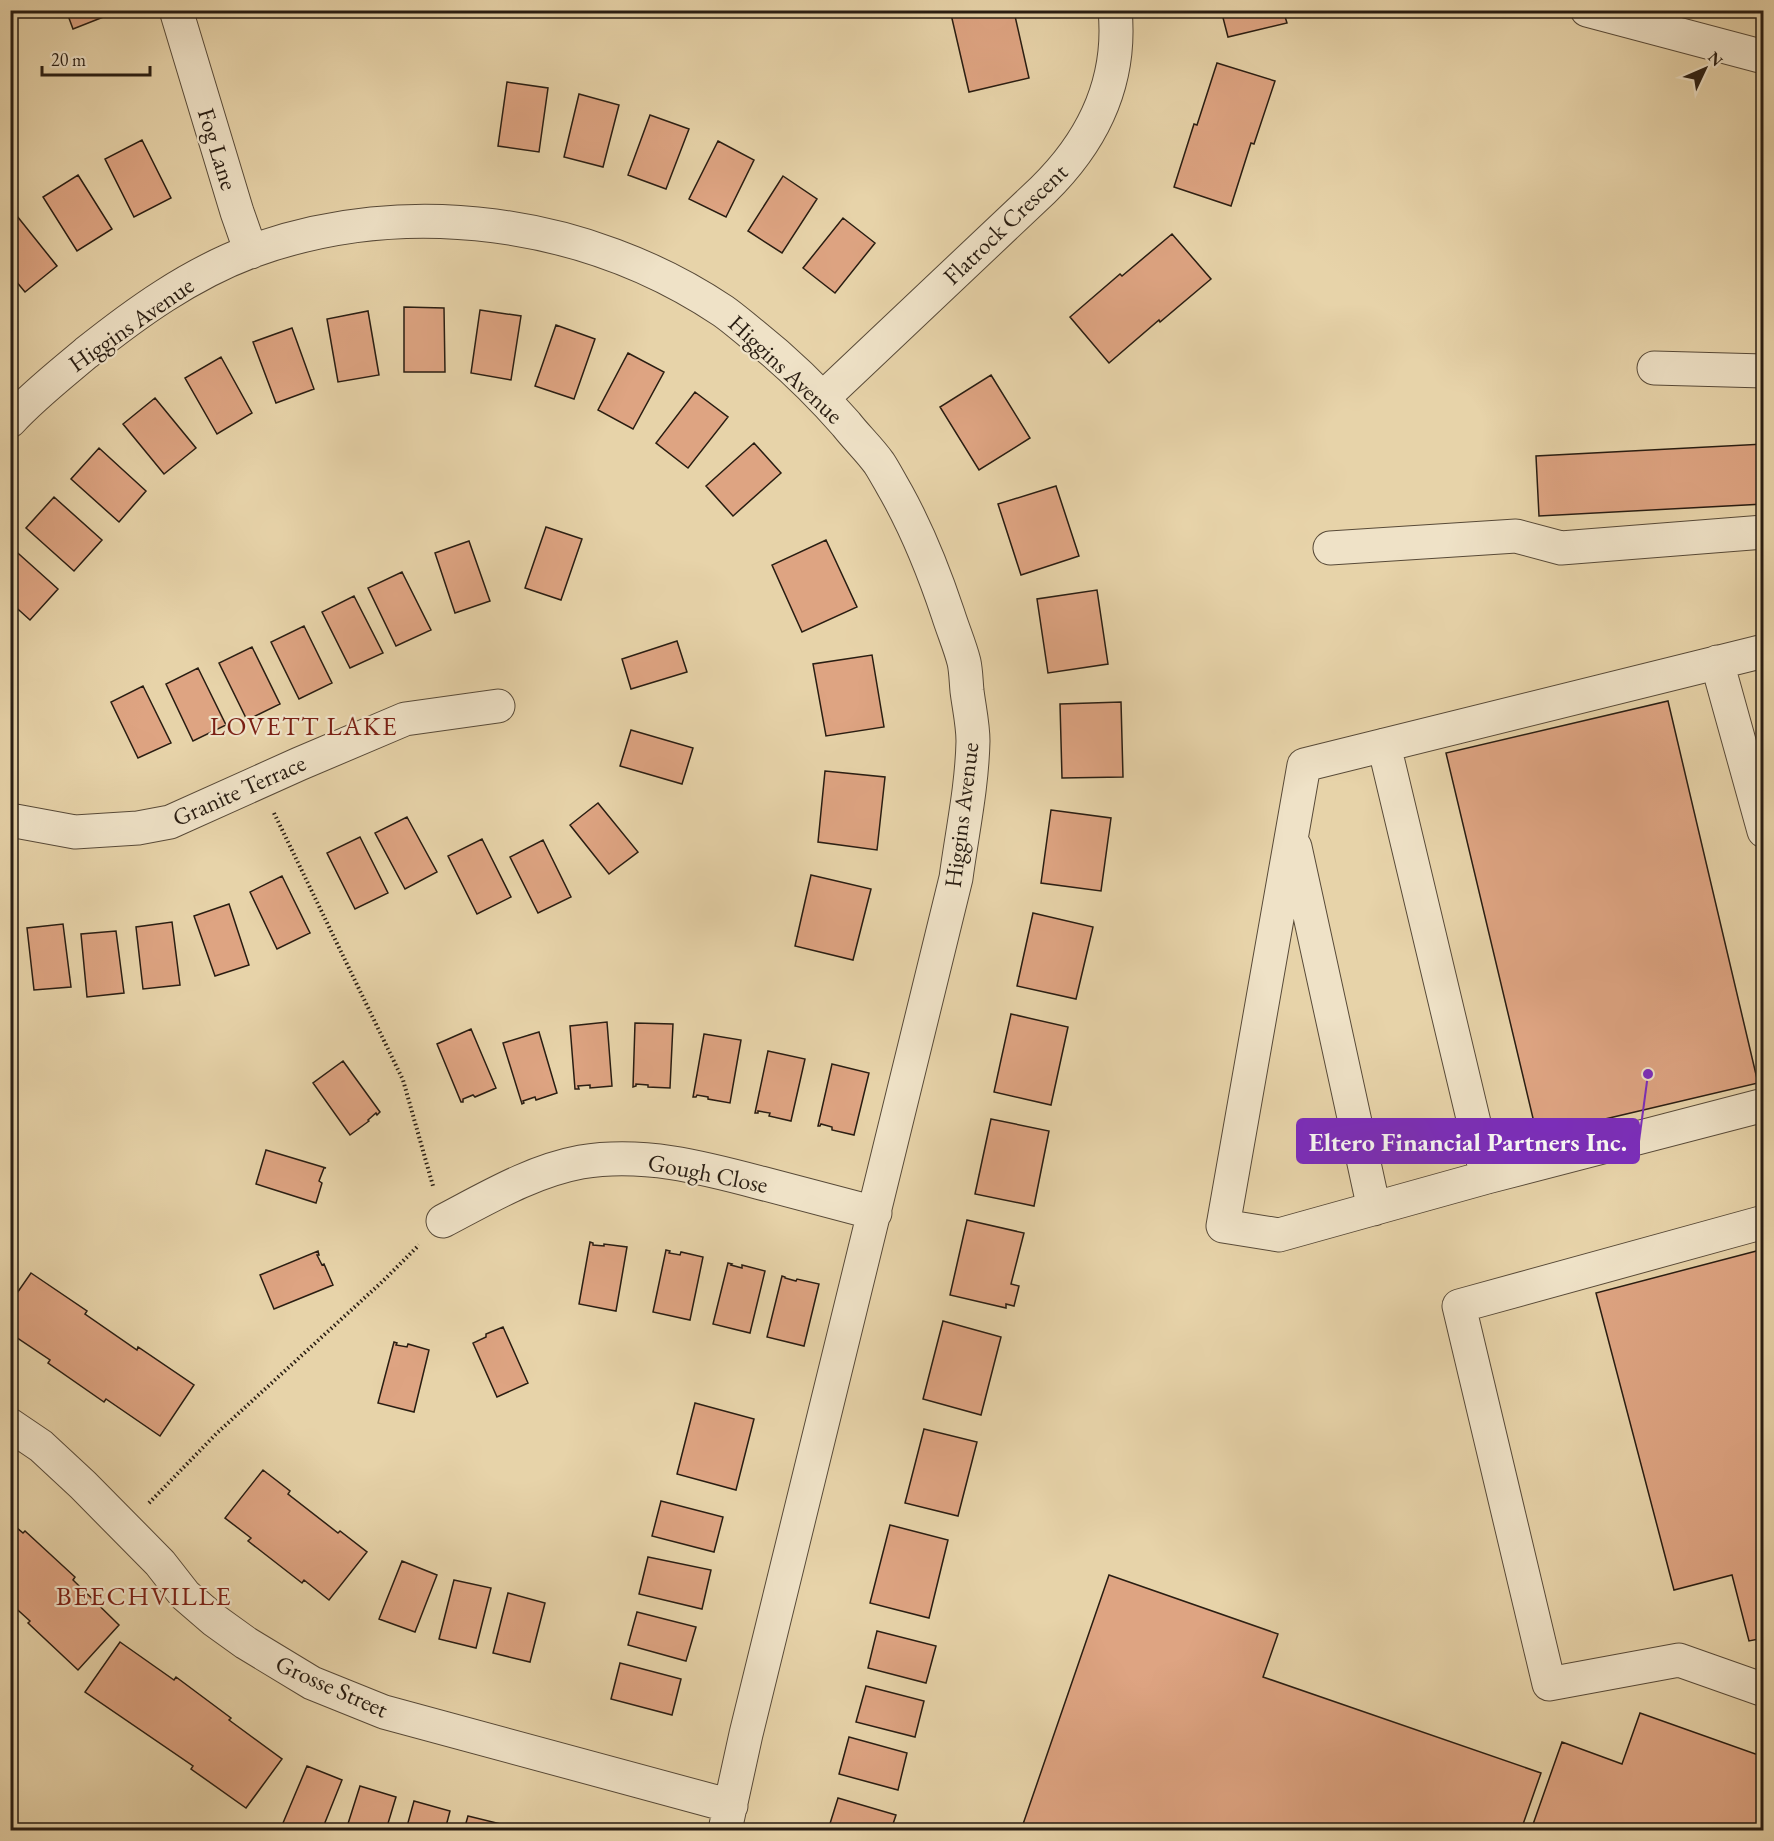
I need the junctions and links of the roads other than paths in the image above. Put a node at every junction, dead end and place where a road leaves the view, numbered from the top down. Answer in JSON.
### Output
{"nodes":[{"id":1,"x":176,"y":10,"type":"edge"},
{"id":2,"x":1115,"y":10,"type":"edge"},
{"id":3,"x":1587,"y":10,"type":"edge"},
{"id":4,"x":1764,"y":57,"type":"edge"},
{"id":5,"x":251,"y":252,"type":"junction"},
{"id":6,"x":1654,"y":368,"type":"dead end"},
{"id":7,"x":1764,"y":371,"type":"edge"},
{"id":8,"x":823,"y":398,"type":"junction"},
{"id":9,"x":10,"y":421,"type":"edge"},
{"id":10,"x":1764,"y":532,"type":"edge"},
{"id":11,"x":1329,"y":548,"type":"dead end"},
{"id":12,"x":1764,"y":651,"type":"edge"},
{"id":13,"x":1717,"y":662,"type":"junction"},
{"id":14,"x":498,"y":706,"type":"dead end"},
{"id":15,"x":1384,"y":745,"type":"junction"},
{"id":16,"x":10,"y":820,"type":"edge"},
{"id":17,"x":1764,"y":831,"type":"edge"},
{"id":18,"x":1292,"y":832,"type":"junction"},
{"id":19,"x":1764,"y":1105,"type":"edge"},
{"id":20,"x":1487,"y":1177,"type":"junction"},
{"id":21,"x":1374,"y":1209,"type":"junction"},
{"id":22,"x":875,"y":1212,"type":"junction"},
{"id":23,"x":443,"y":1221,"type":"road end"},
{"id":24,"x":1764,"y":1222,"type":"edge"},
{"id":25,"x":10,"y":1425,"type":"edge"},
{"id":26,"x":1764,"y":1690,"type":"edge"},
{"id":27,"x":728,"y":1818,"type":"edge"}],
"edges":[{"from":1,"to":5,"type":"street","name":"Fog Lane"},
{"from":2,"to":8,"type":"street","name":"Flatrock Crescent"},
{"from":3,"to":4,"type":"street"},
{"from":5,"to":8,"type":"street","name":"Higgins Avenue"},
{"from":5,"to":9,"type":"street","name":"Higgins Avenue"},
{"from":6,"to":7,"type":"street"},
{"from":8,"to":22,"type":"street","name":"Higgins Avenue"},
{"from":10,"to":11,"type":"street"},
{"from":12,"to":13,"type":"street"},
{"from":13,"to":15,"type":"street"},
{"from":13,"to":17,"type":"street"},
{"from":14,"to":16,"type":"street","name":"Granite Terrace"},
{"from":15,"to":18,"type":"street"},
{"from":15,"to":20,"type":"street"},
{"from":18,"to":21,"type":"street"},
{"from":18,"to":21,"type":"street"},
{"from":19,"to":20,"type":"street"},
{"from":20,"to":21,"type":"street"},
{"from":22,"to":23,"type":"street","name":"Gough Close"},
{"from":22,"to":27,"type":"street","name":"Higgins Avenue"},
{"from":24,"to":26,"type":"street"},
{"from":25,"to":27,"type":"street","name":"Grosse Street"}]}
